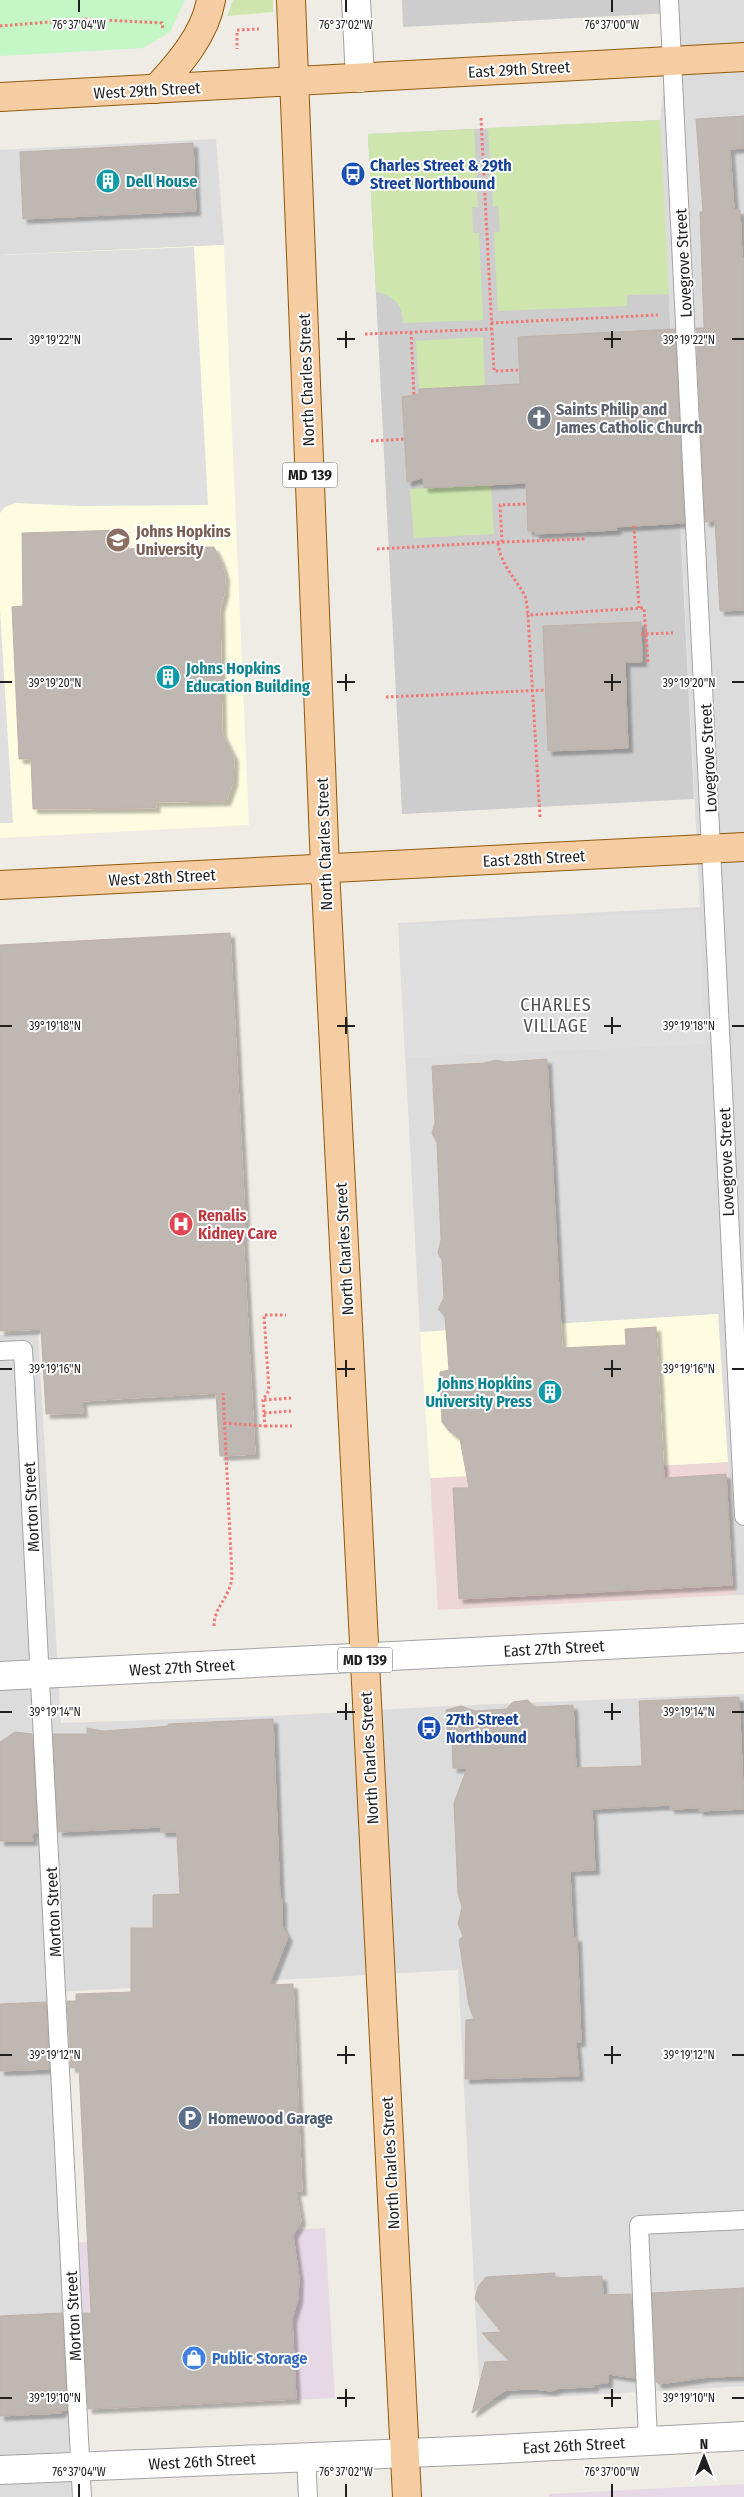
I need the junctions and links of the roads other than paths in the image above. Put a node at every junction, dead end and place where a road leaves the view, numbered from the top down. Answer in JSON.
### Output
{"nodes":[{"id":1,"x":211,"y":0,"type":"edge"},
{"id":2,"x":291,"y":0,"type":"edge"},
{"id":3,"x":356,"y":0,"type":"edge"},
{"id":4,"x":669,"y":0,"type":"edge"},
{"id":5,"x":744,"y":57,"type":"edge"},
{"id":6,"x":672,"y":61,"type":"junction"},
{"id":7,"x":360,"y":78,"type":"junction"},
{"id":8,"x":295,"y":82,"type":"junction"},
{"id":9,"x":156,"y":89,"type":"junction"},
{"id":10,"x":0,"y":97,"type":"edge"},
{"id":11,"x":744,"y":847,"type":"edge"},
{"id":12,"x":712,"y":849,"type":"junction"},
{"id":13,"x":325,"y":868,"type":"junction"},
{"id":14,"x":0,"y":886,"type":"edge"},
{"id":15,"x":0,"y":1351,"type":"edge"},
{"id":16,"x":744,"y":1516,"type":"edge"},
{"id":17,"x":744,"y":1638,"type":"edge"},
{"id":18,"x":365,"y":1658,"type":"junction"},
{"id":19,"x":41,"y":1674,"type":"junction"},
{"id":20,"x":0,"y":1676,"type":"edge"},
{"id":21,"x":744,"y":2220,"type":"edge"},
{"id":22,"x":744,"y":2436,"type":"edge"},
{"id":23,"x":648,"y":2441,"type":"junction"},
{"id":24,"x":404,"y":2452,"type":"junction"},
{"id":25,"x":306,"y":2456,"type":"junction"},
{"id":26,"x":81,"y":2467,"type":"junction"},
{"id":27,"x":0,"y":2470,"type":"edge"},
{"id":28,"x":82,"y":2497,"type":"edge"},
{"id":29,"x":308,"y":2497,"type":"edge"},
{"id":30,"x":407,"y":2497,"type":"edge"}],
"edges":[{"from":1,"to":9,"type":"main road"},
{"from":2,"to":8,"type":"main road","name":"North Charles Street","number":"MD 139"},
{"from":3,"to":7,"type":"street"},
{"from":4,"to":6,"type":"lane","name":"Lovegrove Street"},
{"from":5,"to":6,"type":"main road","name":"East 29th Street"},
{"from":6,"to":7,"type":"main road","name":"East 29th Street"},
{"from":6,"to":12,"type":"lane","name":"Lovegrove Street"},
{"from":7,"to":8,"type":"main road","name":"East 29th Street"},
{"from":8,"to":9,"type":"main road","name":"West 29th Street"},
{"from":8,"to":13,"type":"main road","name":"North Charles Street","number":"MD 139"},
{"from":9,"to":10,"type":"main road","name":"West 29th Street"},
{"from":11,"to":12,"type":"main road","name":"East 28th Street"},
{"from":12,"to":13,"type":"main road","name":"East 28th Street"},
{"from":12,"to":16,"type":"lane","name":"Lovegrove Street"},
{"from":13,"to":14,"type":"main road","name":"West 28th Street"},
{"from":13,"to":18,"type":"main road","name":"North Charles Street","number":"MD 139"},
{"from":15,"to":19,"type":"lane","name":"Morton Street"},
{"from":17,"to":18,"type":"street","name":"East 27th Street"},
{"from":18,"to":19,"type":"street","name":"West 27th Street"},
{"from":18,"to":24,"type":"main road","name":"North Charles Street","number":"MD 139"},
{"from":19,"to":20,"type":"street","name":"West 27th Street"},
{"from":19,"to":26,"type":"lane","name":"Morton Street"},
{"from":21,"to":23,"type":"lane"},
{"from":22,"to":23,"type":"street","name":"East 26th Street"},
{"from":23,"to":24,"type":"street","name":"East 26th Street"},
{"from":24,"to":25,"type":"street","name":"West 26th Street"},
{"from":24,"to":30,"type":"main road","name":"North Charles Street","number":"MD 139"},
{"from":25,"to":26,"type":"street","name":"West 26th Street"},
{"from":25,"to":29,"type":"lane"},
{"from":26,"to":27,"type":"street","name":"West 26th Street"},
{"from":26,"to":28,"type":"lane","name":"Morton Street"}]}
